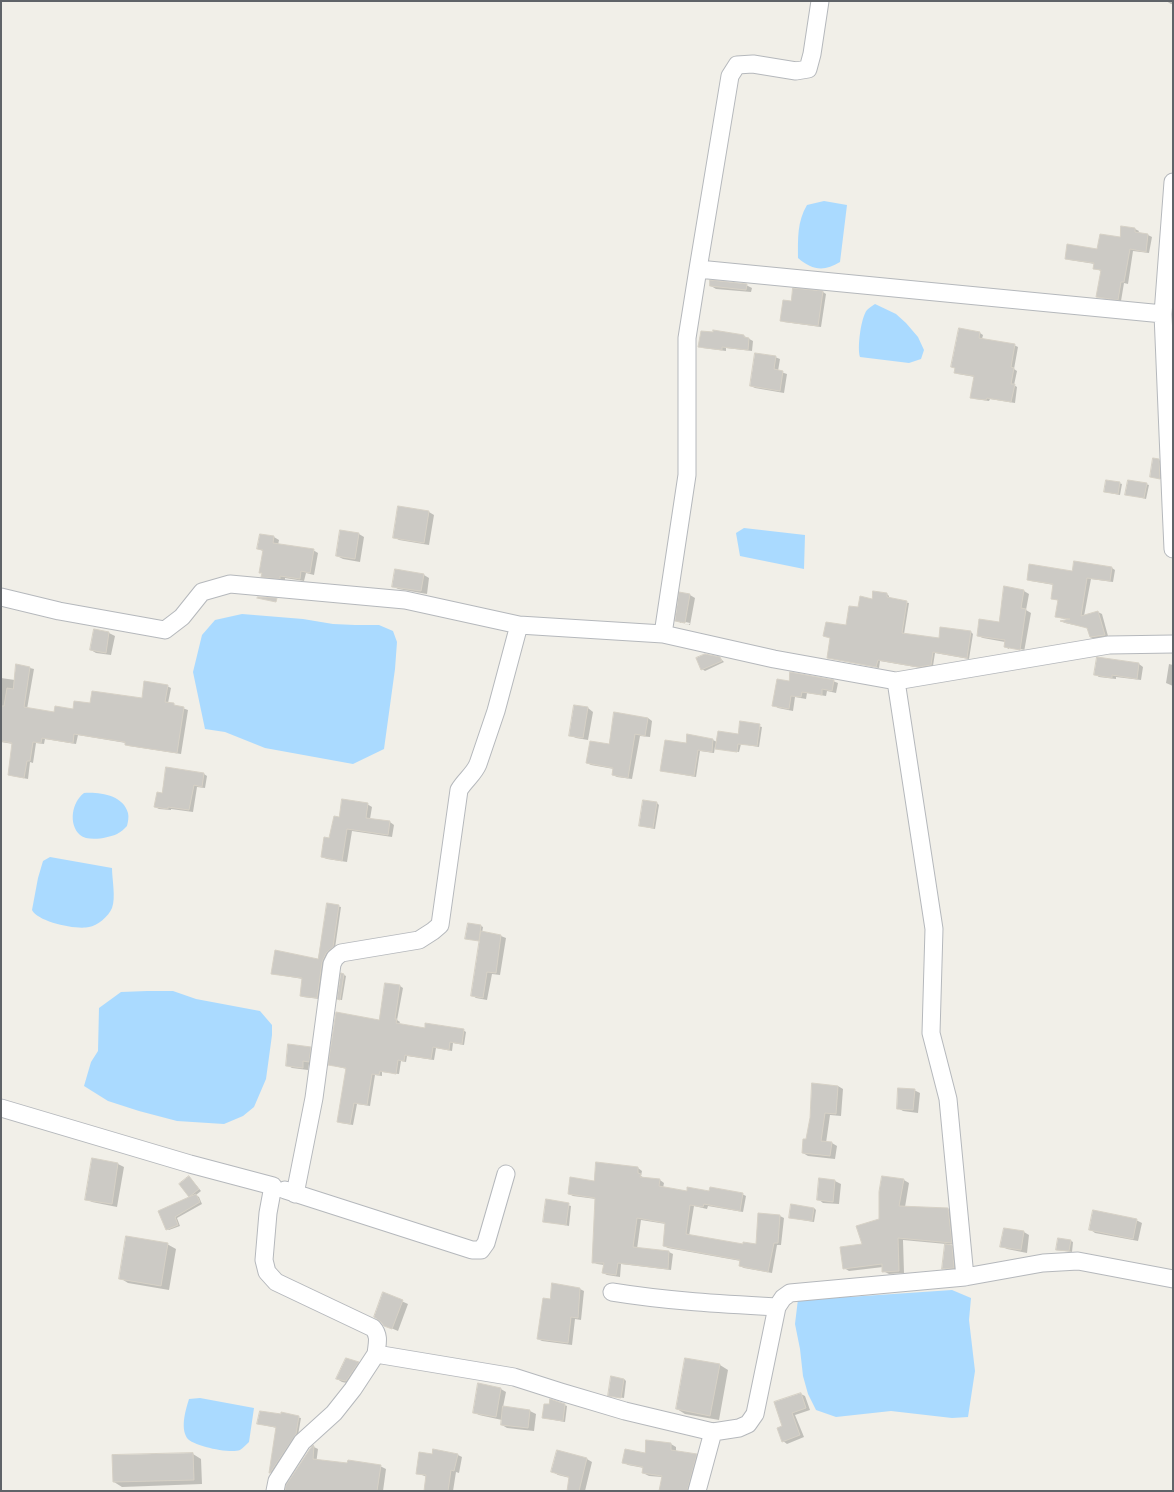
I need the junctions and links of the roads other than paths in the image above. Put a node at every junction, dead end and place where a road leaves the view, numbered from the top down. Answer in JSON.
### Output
{"nodes":[{"id":1,"x":820,"y":1,"type":"edge"},
{"id":2,"x":1173,"y":182,"type":"edge"},
{"id":3,"x":698,"y":269,"type":"junction"},
{"id":4,"x":1163,"y":314,"type":"junction"},
{"id":5,"x":1172,"y":505,"type":"edge"},
{"id":6,"x":1173,"y":549,"type":"edge"},
{"id":7,"x":1,"y":597,"type":"edge"},
{"id":8,"x":519,"y":625,"type":"junction"},
{"id":9,"x":663,"y":634,"type":"junction"},
{"id":10,"x":1173,"y":644,"type":"edge"},
{"id":11,"x":896,"y":681,"type":"junction"},
{"id":12,"x":1,"y":1108,"type":"edge"},
{"id":13,"x":506,"y":1174,"type":"dead end"},
{"id":14,"x":273,"y":1186,"type":"junction"},
{"id":15,"x":295,"y":1194,"type":"junction"},
{"id":16,"x":965,"y":1277,"type":"junction"},
{"id":17,"x":1173,"y":1279,"type":"edge"},
{"id":18,"x":612,"y":1292,"type":"dead end"},
{"id":19,"x":777,"y":1307,"type":"junction"},
{"id":20,"x":376,"y":1354,"type":"junction"},
{"id":21,"x":713,"y":1432,"type":"junction"},
{"id":22,"x":275,"y":1491,"type":"edge"},
{"id":23,"x":697,"y":1491,"type":"edge"}],
"edges":[{"from":1,"to":3,"type":"street"},
{"from":2,"to":4,"type":"street"},
{"from":3,"to":4,"type":"street"},
{"from":3,"to":9,"type":"street"},
{"from":4,"to":5,"type":"street"},
{"from":5,"to":6,"type":"street"},
{"from":7,"to":8,"type":"street"},
{"from":8,"to":9,"type":"street"},
{"from":8,"to":15,"type":"street"},
{"from":9,"to":11,"type":"street"},
{"from":10,"to":11,"type":"street"},
{"from":11,"to":16,"type":"street"},
{"from":12,"to":14,"type":"street"},
{"from":13,"to":15,"type":"street"},
{"from":14,"to":15,"type":"street"},
{"from":14,"to":20,"type":"street"},
{"from":16,"to":17,"type":"street"},
{"from":16,"to":19,"type":"street"},
{"from":18,"to":19,"type":"street"},
{"from":19,"to":21,"type":"street"},
{"from":20,"to":21,"type":"street"},
{"from":20,"to":22,"type":"street"},
{"from":21,"to":23,"type":"street"}]}
